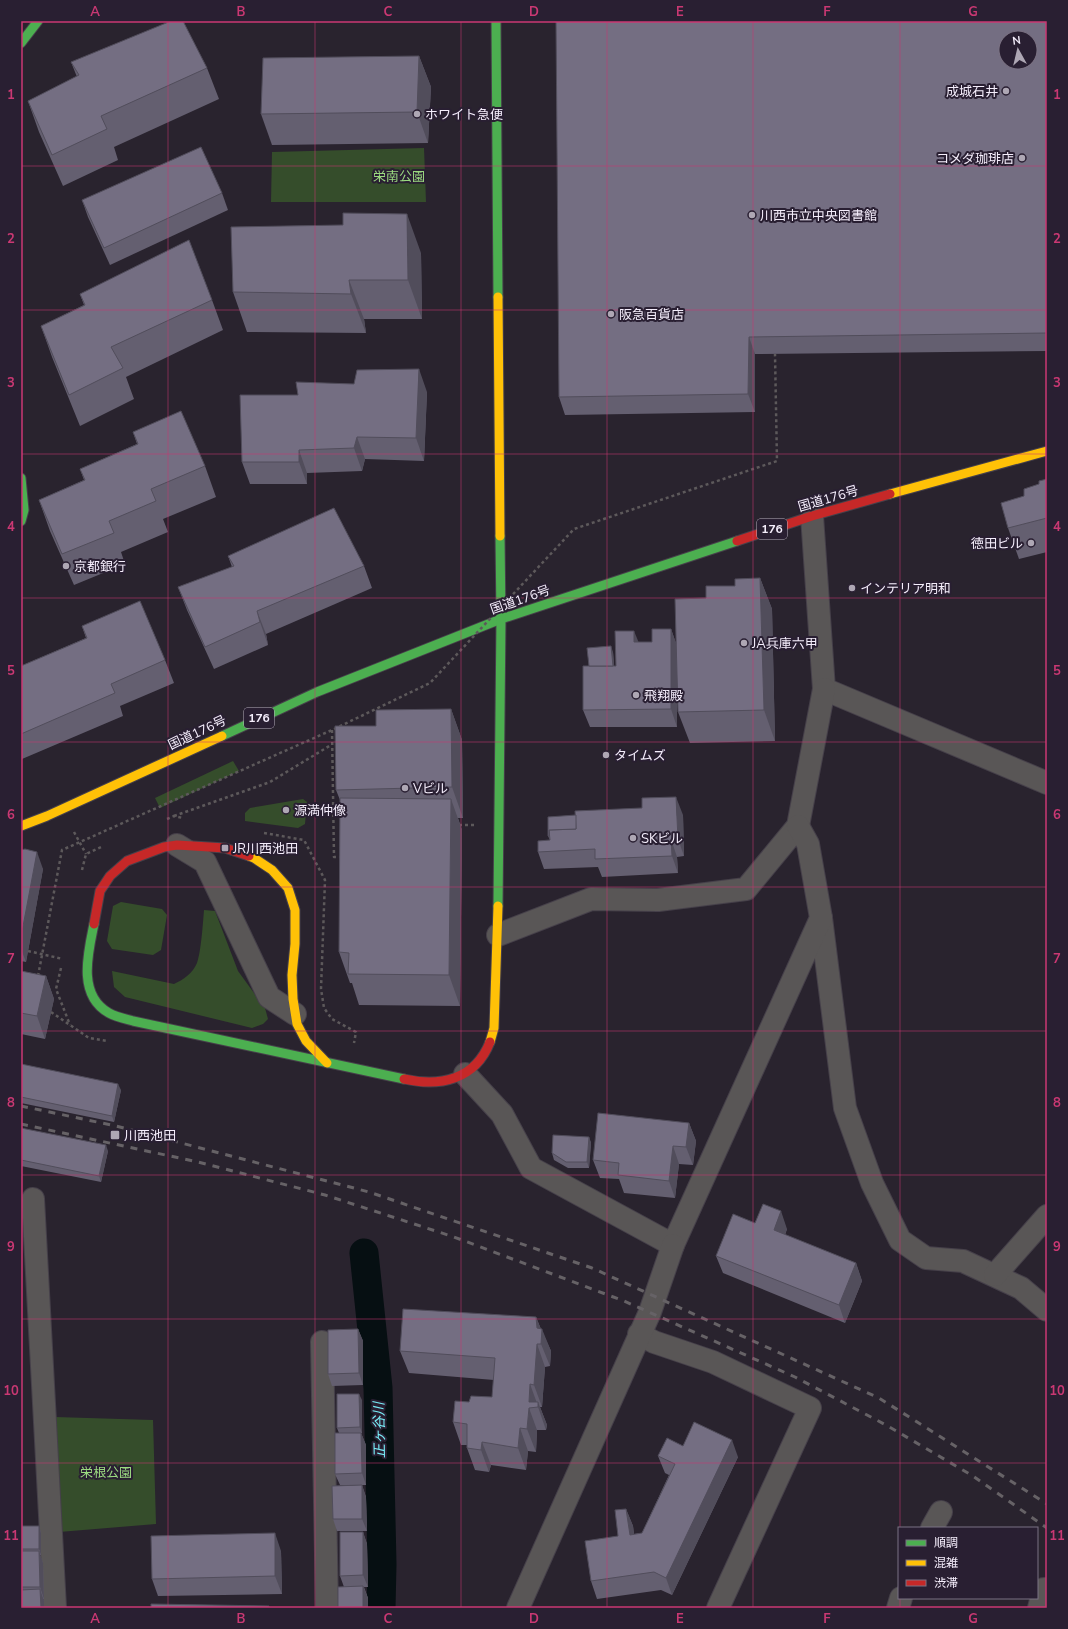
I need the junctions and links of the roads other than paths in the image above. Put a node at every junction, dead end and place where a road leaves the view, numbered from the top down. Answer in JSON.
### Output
{"nodes":[{"id":1,"x":38,"y":21,"type":"edge"},
{"id":2,"x":496,"y":21,"type":"edge"},
{"id":3,"x":21,"y":43,"type":"edge"},
{"id":4,"x":1047,"y":451,"type":"edge"},
{"id":5,"x":21,"y":478,"type":"edge"},
{"id":6,"x":812,"y":516,"type":"junction"},
{"id":7,"x":21,"y":521,"type":"edge"},
{"id":8,"x":501,"y":619,"type":"junction"},
{"id":9,"x":824,"y":689,"type":"junction"},
{"id":10,"x":1047,"y":783,"type":"edge"},
{"id":11,"x":21,"y":826,"type":"edge"},
{"id":12,"x":798,"y":826,"type":"junction"},
{"id":13,"x":177,"y":845,"type":"junction"},
{"id":14,"x":822,"y":918,"type":"junction"},
{"id":15,"x":498,"y":936,"type":"junction"},
{"id":16,"x":295,"y":1014,"type":"junction"},
{"id":17,"x":327,"y":1063,"type":"junction"},
{"id":18,"x":465,"y":1074,"type":"junction"},
{"id":19,"x":29,"y":1211,"type":"edge"},
{"id":20,"x":1047,"y":1216,"type":"edge"},
{"id":21,"x":673,"y":1245,"type":"junction"},
{"id":22,"x":995,"y":1276,"type":"junction"},
{"id":23,"x":1047,"y":1310,"type":"edge"},
{"id":24,"x":639,"y":1334,"type":"junction"},
{"id":25,"x":322,"y":1342,"type":"dead end"},
{"id":26,"x":1047,"y":1588,"type":"edge"},
{"id":27,"x":55,"y":1608,"type":"edge"},
{"id":28,"x":327,"y":1608,"type":"edge"},
{"id":29,"x":518,"y":1608,"type":"edge"},
{"id":30,"x":718,"y":1608,"type":"edge"},
{"id":31,"x":1039,"y":1608,"type":"edge"}],
"edges":[{"from":1,"to":3,"type":"main road"},
{"from":2,"to":8,"type":"main road"},
{"from":4,"to":6,"type":"main road","name":"国道176号","number":"176"},
{"from":5,"to":7,"type":"main road"},
{"from":6,"to":8,"type":"main road","name":"国道176号","number":"176"},
{"from":6,"to":9,"type":"street"},
{"from":8,"to":11,"type":"main road","name":"国道176号","number":"176"},
{"from":8,"to":15,"type":"main road"},
{"from":9,"to":10,"type":"street"},
{"from":9,"to":12,"type":"street"},
{"from":12,"to":14,"type":"street"},
{"from":12,"to":15,"type":"street"},
{"from":13,"to":16,"type":"street"},
{"from":13,"to":16,"type":"main road"},
{"from":13,"to":17,"type":"main road"},
{"from":14,"to":21,"type":"street"},
{"from":14,"to":22,"type":"street"},
{"from":15,"to":18,"type":"main road"},
{"from":16,"to":17,"type":"main road"},
{"from":17,"to":18,"type":"main road"},
{"from":18,"to":21,"type":"street"},
{"from":19,"to":27,"type":"street"},
{"from":20,"to":22,"type":"street"},
{"from":21,"to":24,"type":"street"},
{"from":22,"to":23,"type":"street"},
{"from":24,"to":29,"type":"street"},
{"from":24,"to":30,"type":"street"},
{"from":25,"to":28,"type":"street"},
{"from":26,"to":31,"type":"street"}]}
